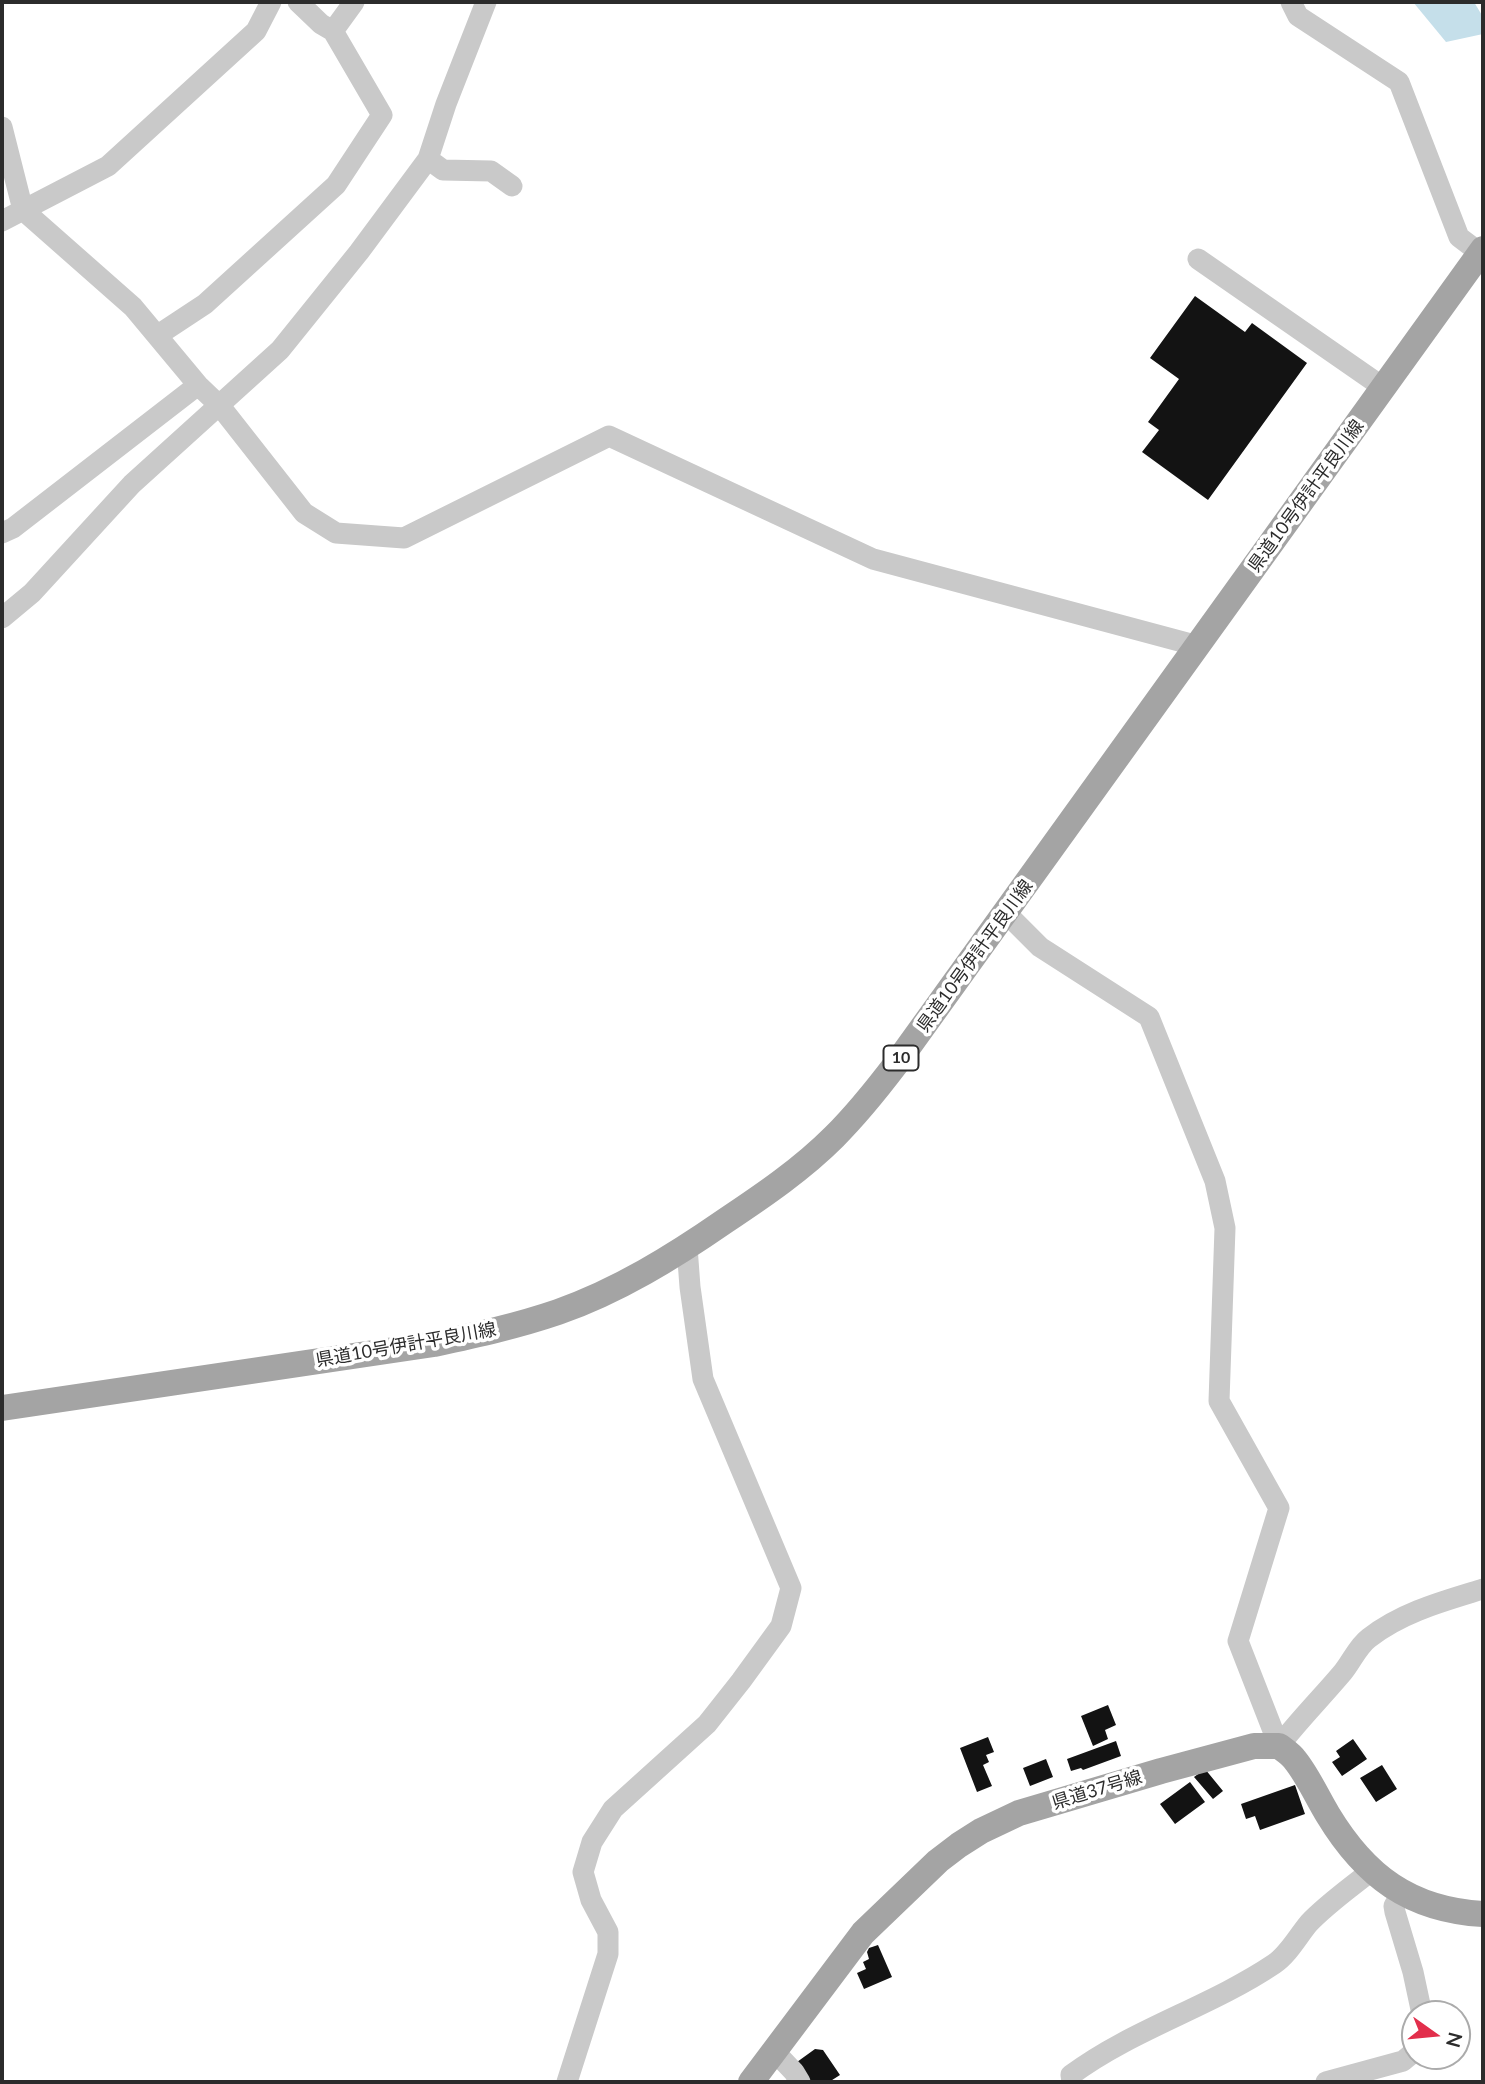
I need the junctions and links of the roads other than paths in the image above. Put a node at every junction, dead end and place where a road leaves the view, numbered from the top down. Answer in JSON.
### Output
{"nodes":[{"id":1,"x":271,"y":2,"type":"edge"},
{"id":2,"x":298,"y":2,"type":"edge"},
{"id":3,"x":354,"y":2,"type":"edge"},
{"id":4,"x":486,"y":2,"type":"edge"},
{"id":5,"x":1291,"y":2,"type":"edge"},
{"id":6,"x":333,"y":31,"type":"junction"},
{"id":7,"x":2,"y":128,"type":"edge"},
{"id":8,"x":428,"y":159,"type":"junction"},
{"id":9,"x":512,"y":186,"type":"dead end"},
{"id":10,"x":23,"y":209,"type":"junction"},
{"id":11,"x":2,"y":221,"type":"edge"},
{"id":12,"x":1481,"y":251,"type":"edge"},
{"id":13,"x":1198,"y":259,"type":"dead end"},
{"id":14,"x":158,"y":335,"type":"junction"},
{"id":15,"x":198,"y":385,"type":"junction"},
{"id":16,"x":1384,"y":388,"type":"junction"},
{"id":17,"x":220,"y":406,"type":"junction"},
{"id":18,"x":2,"y":533,"type":"edge"},
{"id":19,"x":2,"y":618,"type":"edge"},
{"id":20,"x":1199,"y":646,"type":"junction"},
{"id":21,"x":1006,"y":913,"type":"junction"},
{"id":22,"x":687,"y":1247,"type":"junction"},
{"id":23,"x":2,"y":1408,"type":"edge"},
{"id":24,"x":1483,"y":1589,"type":"edge"},
{"id":25,"x":1279,"y":1746,"type":"junction"},
{"id":26,"x":1371,"y":1871,"type":"junction"},
{"id":27,"x":1402,"y":1892,"type":"junction"},
{"id":28,"x":1483,"y":1914,"type":"edge"},
{"id":29,"x":1419,"y":2000,"type":"edge"},
{"id":30,"x":775,"y":2052,"type":"junction"},
{"id":31,"x":1401,"y":2062,"type":"edge"},
{"id":32,"x":567,"y":2082,"type":"edge"},
{"id":33,"x":751,"y":2082,"type":"edge"},
{"id":34,"x":800,"y":2082,"type":"edge"},
{"id":35,"x":1072,"y":2082,"type":"edge"},
{"id":36,"x":1326,"y":2082,"type":"edge"}],
"edges":[{"from":1,"to":10,"type":"street"},
{"from":2,"to":6,"type":"street"},
{"from":3,"to":6,"type":"street"},
{"from":4,"to":8,"type":"street"},
{"from":5,"to":12,"type":"street"},
{"from":6,"to":14,"type":"street"},
{"from":7,"to":10,"type":"street"},
{"from":8,"to":9,"type":"street"},
{"from":8,"to":17,"type":"street"},
{"from":10,"to":11,"type":"street"},
{"from":10,"to":14,"type":"street"},
{"from":12,"to":16,"type":"main road","name":"県道10号伊計平良川線","number":"10"},
{"from":13,"to":16,"type":"street"},
{"from":14,"to":15,"type":"street"},
{"from":15,"to":17,"type":"street"},
{"from":15,"to":18,"type":"street"},
{"from":16,"to":20,"type":"main road","name":"県道10号伊計平良川線","number":"10"},
{"from":17,"to":19,"type":"street"},
{"from":17,"to":20,"type":"street"},
{"from":20,"to":21,"type":"main road","name":"県道10号伊計平良川線","number":"10"},
{"from":21,"to":22,"type":"main road","name":"県道10号伊計平良川線","number":"10"},
{"from":21,"to":25,"type":"street"},
{"from":22,"to":23,"type":"main road","name":"県道10号伊計平良川線","number":"10"},
{"from":22,"to":32,"type":"street"},
{"from":24,"to":25,"type":"street"},
{"from":25,"to":26,"type":"main road"},
{"from":25,"to":30,"type":"main road","name":"県道37号線"},
{"from":26,"to":27,"type":"main road"},
{"from":26,"to":35,"type":"street"},
{"from":27,"to":28,"type":"main road"},
{"from":27,"to":29,"type":"street"},
{"from":30,"to":33,"type":"main road","name":"県道37号線"},
{"from":30,"to":34,"type":"street"},
{"from":31,"to":36,"type":"street"}]}
